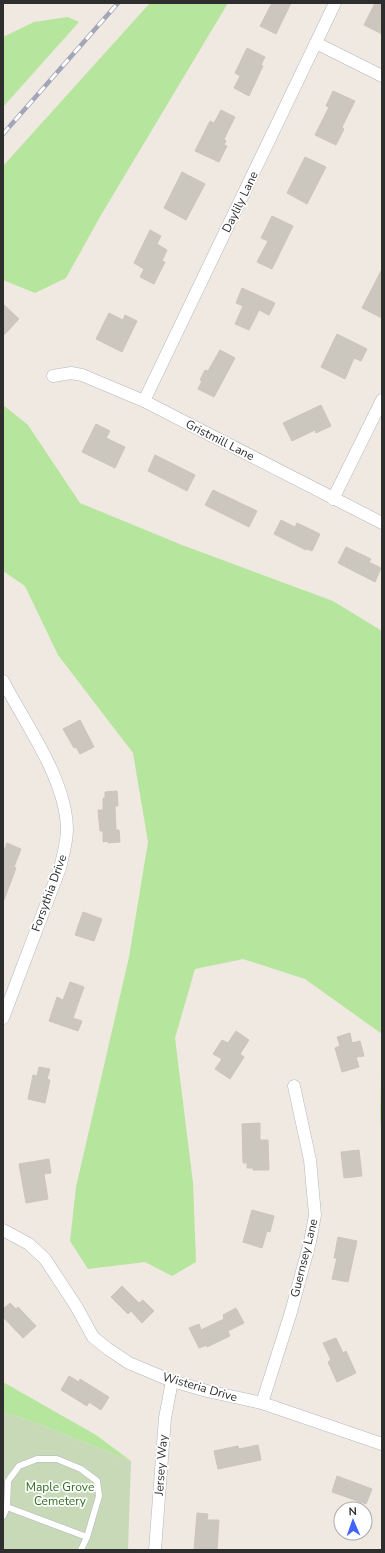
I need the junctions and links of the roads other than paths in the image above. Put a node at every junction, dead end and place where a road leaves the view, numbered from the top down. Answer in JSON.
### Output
{"nodes":[{"id":1,"x":335,"y":3,"type":"edge"},
{"id":2,"x":316,"y":43,"type":"junction"},
{"id":3,"x":382,"y":76,"type":"edge"},
{"id":4,"x":53,"y":376,"type":"dead end"},
{"id":5,"x":382,"y":400,"type":"edge"},
{"id":6,"x":144,"y":401,"type":"junction"},
{"id":7,"x":333,"y":499,"type":"junction"},
{"id":8,"x":382,"y":523,"type":"edge"},
{"id":9,"x":3,"y":681,"type":"edge"},
{"id":10,"x":3,"y":1018,"type":"edge"},
{"id":11,"x":294,"y":1086,"type":"dead end"},
{"id":12,"x":3,"y":1230,"type":"edge"},
{"id":13,"x":172,"y":1381,"type":"junction"},
{"id":14,"x":262,"y":1403,"type":"junction"},
{"id":15,"x":382,"y":1444,"type":"edge"},
{"id":16,"x":3,"y":1476,"type":"edge"},
{"id":17,"x":8,"y":1481,"type":"junction"},
{"id":18,"x":7,"y":1507,"type":"junction"},
{"id":19,"x":3,"y":1516,"type":"edge"},
{"id":20,"x":87,"y":1537,"type":"junction"},
{"id":21,"x":81,"y":1550,"type":"edge"},
{"id":22,"x":154,"y":1550,"type":"edge"}],
"edges":[{"from":1,"to":2,"type":"street","name":"Daylily Lane"},
{"from":2,"to":3,"type":"street"},
{"from":2,"to":6,"type":"street","name":"Daylily Lane"},
{"from":4,"to":6,"type":"street","name":"Gristmill Lane"},
{"from":5,"to":7,"type":"street"},
{"from":6,"to":7,"type":"street","name":"Gristmill Lane"},
{"from":7,"to":8,"type":"street","name":"Gristmill Lane"},
{"from":9,"to":10,"type":"street","name":"Forsythia Drive"},
{"from":11,"to":14,"type":"street","name":"Guernsey Lane"},
{"from":12,"to":13,"type":"street","name":"Wisteria Drive"},
{"from":13,"to":14,"type":"street","name":"Wisteria Drive"},
{"from":13,"to":22,"type":"street","name":"Jersey Way"},
{"from":14,"to":15,"type":"street","name":"Wisteria Drive"},
{"from":16,"to":17,"type":"lane"},
{"from":17,"to":18,"type":"lane"},
{"from":17,"to":20,"type":"lane"},
{"from":18,"to":19,"type":"lane"},
{"from":18,"to":20,"type":"lane"},
{"from":20,"to":21,"type":"lane"}]}
